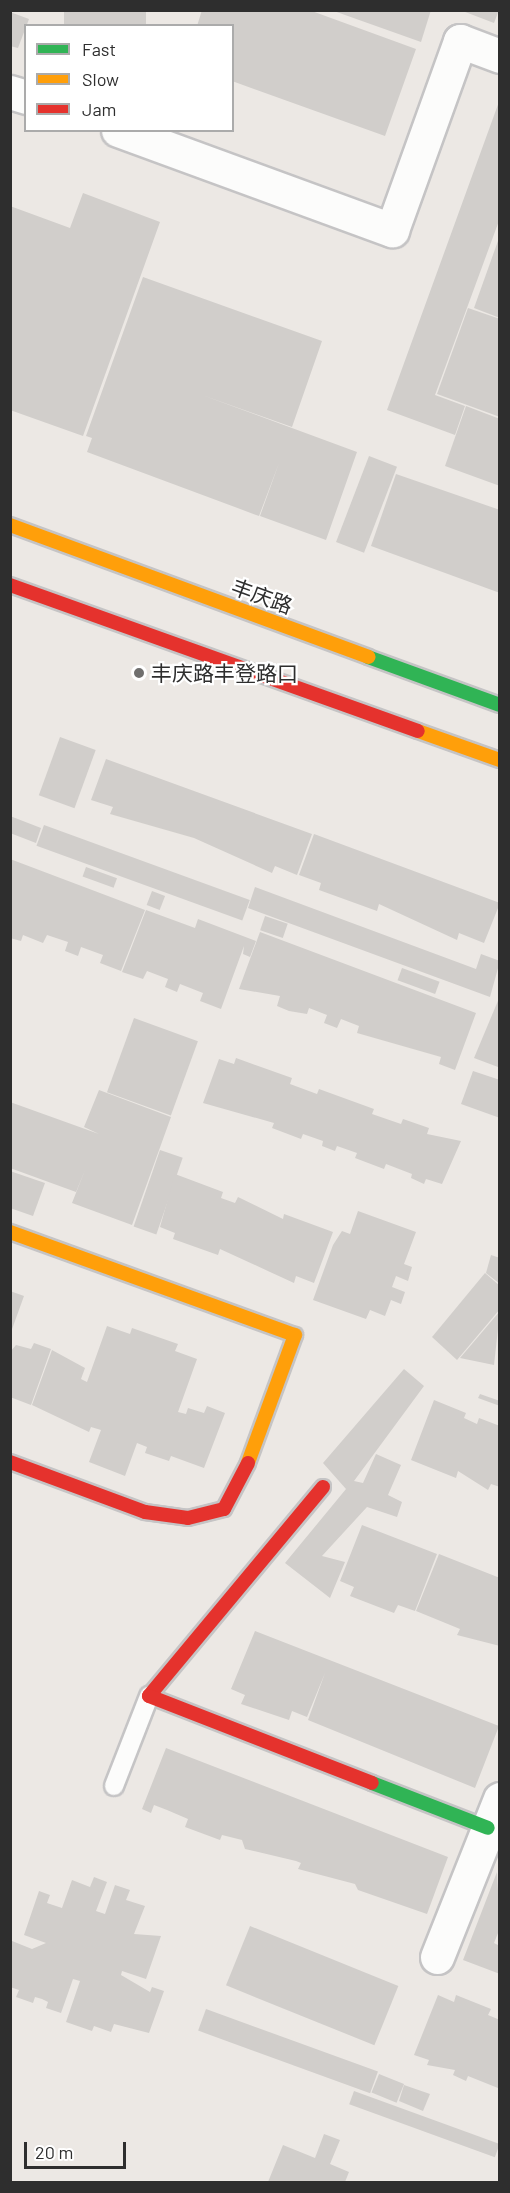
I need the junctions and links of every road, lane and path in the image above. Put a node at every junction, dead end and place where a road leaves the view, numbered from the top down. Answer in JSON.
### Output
{"nodes":[{"id":1,"x":500,"y":56,"type":"edge"},
{"id":2,"x":123,"y":132,"type":"edge"},
{"id":3,"x":10,"y":525,"type":"edge"},
{"id":4,"x":10,"y":585,"type":"edge"},
{"id":5,"x":500,"y":705,"type":"edge"},
{"id":6,"x":500,"y":760,"type":"edge"},
{"id":7,"x":10,"y":1232,"type":"edge"},
{"id":8,"x":10,"y":1462,"type":"edge"},
{"id":9,"x":323,"y":1487,"type":"dead end"},
{"id":10,"x":149,"y":1696,"type":"junction"},
{"id":11,"x":114,"y":1786,"type":"dead end"},
{"id":12,"x":494,"y":1813,"type":"edge"},
{"id":13,"x":437,"y":1957,"type":"dead end"}],
"edges":[{"from":1,"to":2,"type":"street"},
{"from":3,"to":5,"type":"street","name":"丰庆路"},
{"from":4,"to":6,"type":"street"},
{"from":7,"to":8,"type":"street"},
{"from":9,"to":10,"type":"street"},
{"from":10,"to":11,"type":"lane"},
{"from":10,"to":12,"type":"street"},
{"from":12,"to":13,"type":"street"}]}
